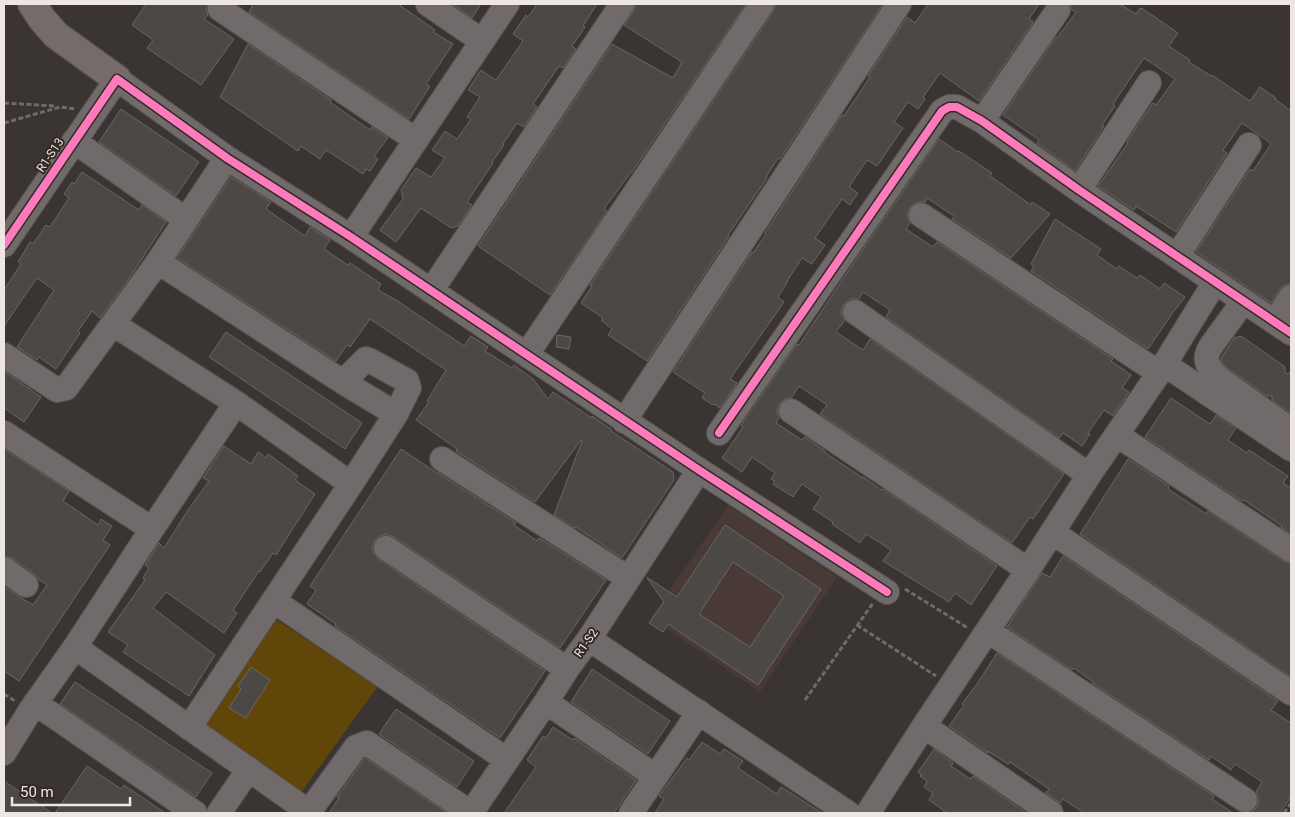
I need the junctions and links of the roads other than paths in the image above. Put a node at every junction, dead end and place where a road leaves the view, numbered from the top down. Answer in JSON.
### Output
{"nodes":[{"id":1,"x":32,"y":4,"type":"edge"},
{"id":2,"x":428,"y":4,"type":"edge"},
{"id":3,"x":506,"y":4,"type":"edge"},
{"id":4,"x":622,"y":4,"type":"edge"},
{"id":5,"x":762,"y":4,"type":"edge"},
{"id":6,"x":899,"y":4,"type":"edge"},
{"id":7,"x":220,"y":9,"type":"dead end"},
{"id":8,"x":1058,"y":10,"type":"dead end"},
{"id":9,"x":482,"y":40,"type":"junction"},
{"id":10,"x":117,"y":79,"type":"junction"},
{"id":11,"x":1149,"y":83,"type":"dead end"},
{"id":12,"x":982,"y":121,"type":"junction"},
{"id":13,"x":416,"y":140,"type":"junction"},
{"id":14,"x":74,"y":141,"type":"junction"},
{"id":15,"x":1249,"y":145,"type":"dead end"},
{"id":16,"x":227,"y":158,"type":"junction"},
{"id":17,"x":1079,"y":190,"type":"junction"},
{"id":18,"x":921,"y":214,"type":"dead end"},
{"id":19,"x":185,"y":219,"type":"junction"},
{"id":20,"x":351,"y":237,"type":"junction"},
{"id":21,"x":4,"y":245,"type":"edge"},
{"id":22,"x":1177,"y":256,"type":"junction"},
{"id":23,"x":158,"y":262,"type":"junction"},
{"id":24,"x":1215,"y":282,"type":"junction"},
{"id":25,"x":431,"y":291,"type":"junction"},
{"id":26,"x":1291,"y":297,"type":"edge"},
{"id":27,"x":1243,"y":302,"type":"junction"},
{"id":28,"x":855,"y":312,"type":"dead end"},
{"id":29,"x":113,"y":324,"type":"junction"},
{"id":30,"x":1283,"y":328,"type":"edge"},
{"id":31,"x":527,"y":354,"type":"junction"},
{"id":32,"x":4,"y":355,"type":"edge"},
{"id":33,"x":1162,"y":368,"type":"junction"},
{"id":34,"x":343,"y":382,"type":"junction"},
{"id":35,"x":236,"y":403,"type":"junction"},
{"id":36,"x":791,"y":411,"type":"dead end"},
{"id":37,"x":396,"y":414,"type":"junction"},
{"id":38,"x":624,"y":421,"type":"junction"},
{"id":39,"x":1291,"y":430,"type":"edge"},
{"id":40,"x":4,"y":433,"type":"edge"},
{"id":41,"x":720,"y":433,"type":"dead end"},
{"id":42,"x":1117,"y":435,"type":"junction"},
{"id":43,"x":1291,"y":450,"type":"edge"},
{"id":44,"x":442,"y":459,"type":"dead end"},
{"id":45,"x":699,"y":470,"type":"junction"},
{"id":46,"x":1089,"y":475,"type":"junction"},
{"id":47,"x":351,"y":484,"type":"junction"},
{"id":48,"x":152,"y":529,"type":"junction"},
{"id":49,"x":1052,"y":532,"type":"junction"},
{"id":50,"x":386,"y":548,"type":"dead end"},
{"id":51,"x":1291,"y":550,"type":"edge"},
{"id":52,"x":4,"y":569,"type":"edge"},
{"id":53,"x":1028,"y":570,"type":"junction"},
{"id":54,"x":628,"y":578,"type":"junction"},
{"id":55,"x":26,"y":585,"type":"dead end"},
{"id":56,"x":886,"y":592,"type":"road end"},
{"id":57,"x":274,"y":601,"type":"junction"},
{"id":58,"x":986,"y":634,"type":"junction"},
{"id":59,"x":589,"y":639,"type":"junction"},
{"id":60,"x":75,"y":647,"type":"junction"},
{"id":61,"x":567,"y":669,"type":"junction"},
{"id":62,"x":1291,"y":692,"type":"edge"},
{"id":63,"x":36,"y":702,"type":"junction"},
{"id":64,"x":546,"y":702,"type":"junction"},
{"id":65,"x":699,"y":712,"type":"junction"},
{"id":66,"x":924,"y":726,"type":"junction"},
{"id":67,"x":189,"y":728,"type":"junction"},
{"id":68,"x":4,"y":753,"type":"edge"},
{"id":69,"x":507,"y":760,"type":"junction"},
{"id":70,"x":249,"y":769,"type":"junction"},
{"id":71,"x":655,"y":776,"type":"junction"},
{"id":72,"x":1244,"y":800,"type":"dead end"},
{"id":73,"x":195,"y":813,"type":"edge"},
{"id":74,"x":219,"y":813,"type":"edge"},
{"id":75,"x":309,"y":813,"type":"edge"},
{"id":76,"x":471,"y":813,"type":"edge"},
{"id":77,"x":631,"y":813,"type":"edge"},
{"id":78,"x":848,"y":813,"type":"edge"},
{"id":79,"x":868,"y":813,"type":"edge"},
{"id":80,"x":1051,"y":813,"type":"edge"}],
"edges":[{"from":1,"to":10,"type":"main road"},
{"from":2,"to":9,"type":"street"},
{"from":3,"to":9,"type":"street"},
{"from":4,"to":25,"type":"street"},
{"from":5,"to":31,"type":"street"},
{"from":6,"to":38,"type":"street"},
{"from":7,"to":13,"type":"street"},
{"from":8,"to":12,"type":"street"},
{"from":9,"to":13,"type":"street"},
{"from":10,"to":14,"type":"street","name":"R1-S13"},
{"from":10,"to":16,"type":"street"},
{"from":11,"to":17,"type":"street"},
{"from":12,"to":17,"type":"street"},
{"from":12,"to":41,"type":"street"},
{"from":13,"to":20,"type":"street"},
{"from":14,"to":19,"type":"street"},
{"from":14,"to":21,"type":"street","name":"R1-S13"},
{"from":15,"to":22,"type":"street"},
{"from":16,"to":19,"type":"street"},
{"from":16,"to":20,"type":"street"},
{"from":17,"to":22,"type":"street"},
{"from":18,"to":33,"type":"street"},
{"from":19,"to":23,"type":"street"},
{"from":20,"to":25,"type":"street"},
{"from":22,"to":24,"type":"street"},
{"from":23,"to":29,"type":"street"},
{"from":23,"to":34,"type":"street"},
{"from":24,"to":27,"type":"street"},
{"from":24,"to":33,"type":"street"},
{"from":25,"to":31,"type":"street"},
{"from":26,"to":30,"type":"street"},
{"from":27,"to":30,"type":"street"},
{"from":27,"to":39,"type":"street"},
{"from":28,"to":46,"type":"street"},
{"from":29,"to":32,"type":"street"},
{"from":29,"to":35,"type":"street"},
{"from":31,"to":38,"type":"street"},
{"from":33,"to":42,"type":"street"},
{"from":33,"to":43,"type":"street"},
{"from":34,"to":37,"type":"street"},
{"from":34,"to":37,"type":"street"},
{"from":35,"to":47,"type":"street"},
{"from":35,"to":48,"type":"street"},
{"from":36,"to":53,"type":"street"},
{"from":37,"to":47,"type":"street"},
{"from":38,"to":45,"type":"street"},
{"from":40,"to":48,"type":"street"},
{"from":42,"to":46,"type":"street"},
{"from":42,"to":51,"type":"street"},
{"from":44,"to":54,"type":"street"},
{"from":45,"to":54,"type":"street","name":"R1-S2"},
{"from":45,"to":56,"type":"street"},
{"from":46,"to":49,"type":"street"},
{"from":47,"to":57,"type":"street"},
{"from":48,"to":60,"type":"street"},
{"from":49,"to":53,"type":"street"},
{"from":49,"to":62,"type":"street"},
{"from":50,"to":61,"type":"street"},
{"from":52,"to":55,"type":"street"},
{"from":53,"to":58,"type":"street"},
{"from":54,"to":59,"type":"street","name":"R1-S2"},
{"from":57,"to":67,"type":"street"},
{"from":57,"to":69,"type":"street"},
{"from":58,"to":66,"type":"street"},
{"from":58,"to":72,"type":"street"},
{"from":59,"to":61,"type":"street","name":"R1-S2"},
{"from":59,"to":65,"type":"street"},
{"from":60,"to":63,"type":"street"},
{"from":60,"to":67,"type":"street"},
{"from":61,"to":64,"type":"street","name":"R1-S2"},
{"from":63,"to":68,"type":"street"},
{"from":63,"to":73,"type":"street"},
{"from":64,"to":69,"type":"street","name":"R1-S2"},
{"from":64,"to":71,"type":"street"},
{"from":65,"to":71,"type":"street"},
{"from":65,"to":78,"type":"street"},
{"from":66,"to":79,"type":"street"},
{"from":66,"to":80,"type":"street"},
{"from":67,"to":70,"type":"street"},
{"from":69,"to":76,"type":"street","name":"R1-S2"},
{"from":70,"to":74,"type":"street"},
{"from":70,"to":75,"type":"street"},
{"from":71,"to":77,"type":"street"},
{"from":75,"to":76,"type":"street"}]}
